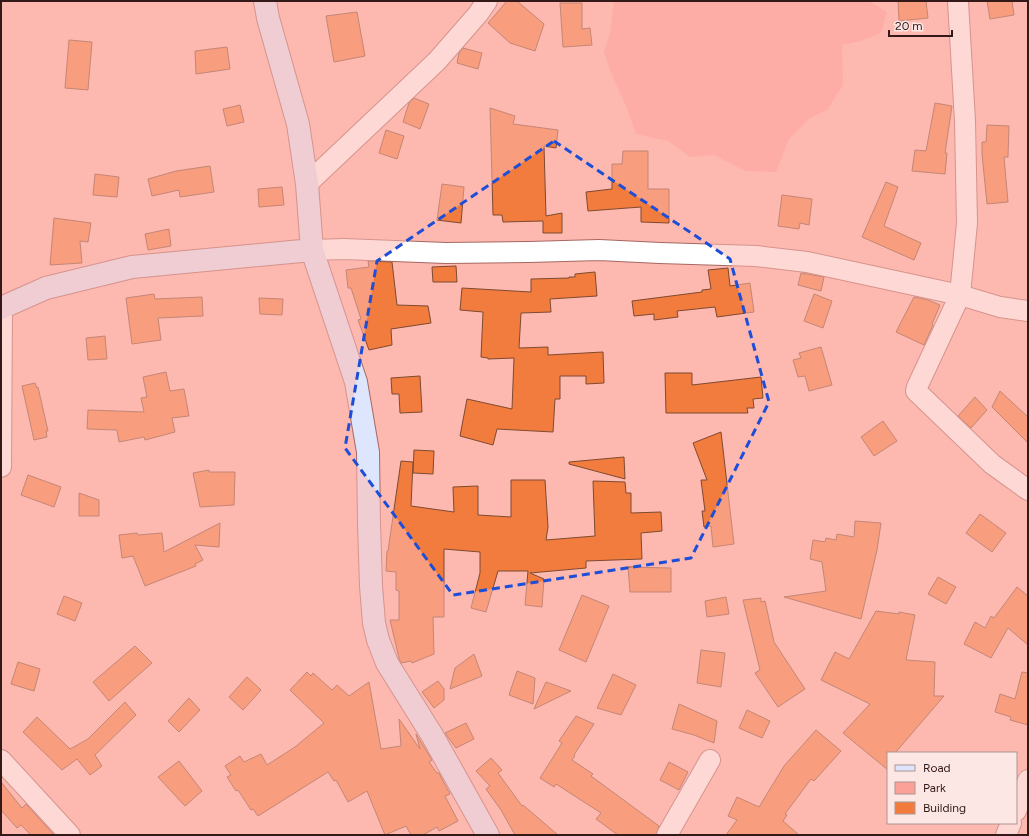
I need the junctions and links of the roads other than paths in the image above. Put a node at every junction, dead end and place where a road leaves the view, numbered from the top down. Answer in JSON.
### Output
{"nodes":[{"id":1,"x":265,"y":1,"type":"edge"},
{"id":2,"x":487,"y":1,"type":"edge"},
{"id":3,"x":958,"y":1,"type":"edge"},
{"id":4,"x":307,"y":184,"type":"junction"},
{"id":5,"x":312,"y":250,"type":"junction"},
{"id":6,"x":960,"y":295,"type":"junction"},
{"id":7,"x":1,"y":308,"type":"edge"},
{"id":8,"x":1028,"y":311,"type":"edge"},
{"id":9,"x":1,"y":467,"type":"edge"},
{"id":10,"x":1028,"y":490,"type":"edge"},
{"id":11,"x":1,"y":760,"type":"edge"},
{"id":12,"x":710,"y":760,"type":"dead end"},
{"id":13,"x":1028,"y":780,"type":"edge"},
{"id":14,"x":1017,"y":808,"type":"edge"},
{"id":15,"x":1011,"y":824,"type":"edge"},
{"id":16,"x":70,"y":835,"type":"edge"},
{"id":17,"x":488,"y":835,"type":"edge"},
{"id":18,"x":667,"y":835,"type":"edge"},
{"id":19,"x":1006,"y":835,"type":"edge"}],
"edges":[{"from":1,"to":4,"type":"street"},
{"from":2,"to":4,"type":"street"},
{"from":3,"to":6,"type":"street"},
{"from":4,"to":5,"type":"street"},
{"from":5,"to":6,"type":"street"},
{"from":5,"to":7,"type":"street"},
{"from":5,"to":17,"type":"street"},
{"from":6,"to":8,"type":"street"},
{"from":6,"to":10,"type":"street"},
{"from":7,"to":9,"type":"street"},
{"from":11,"to":16,"type":"street"},
{"from":12,"to":18,"type":"street"},
{"from":13,"to":14,"type":"street"},
{"from":15,"to":19,"type":"street"}]}
